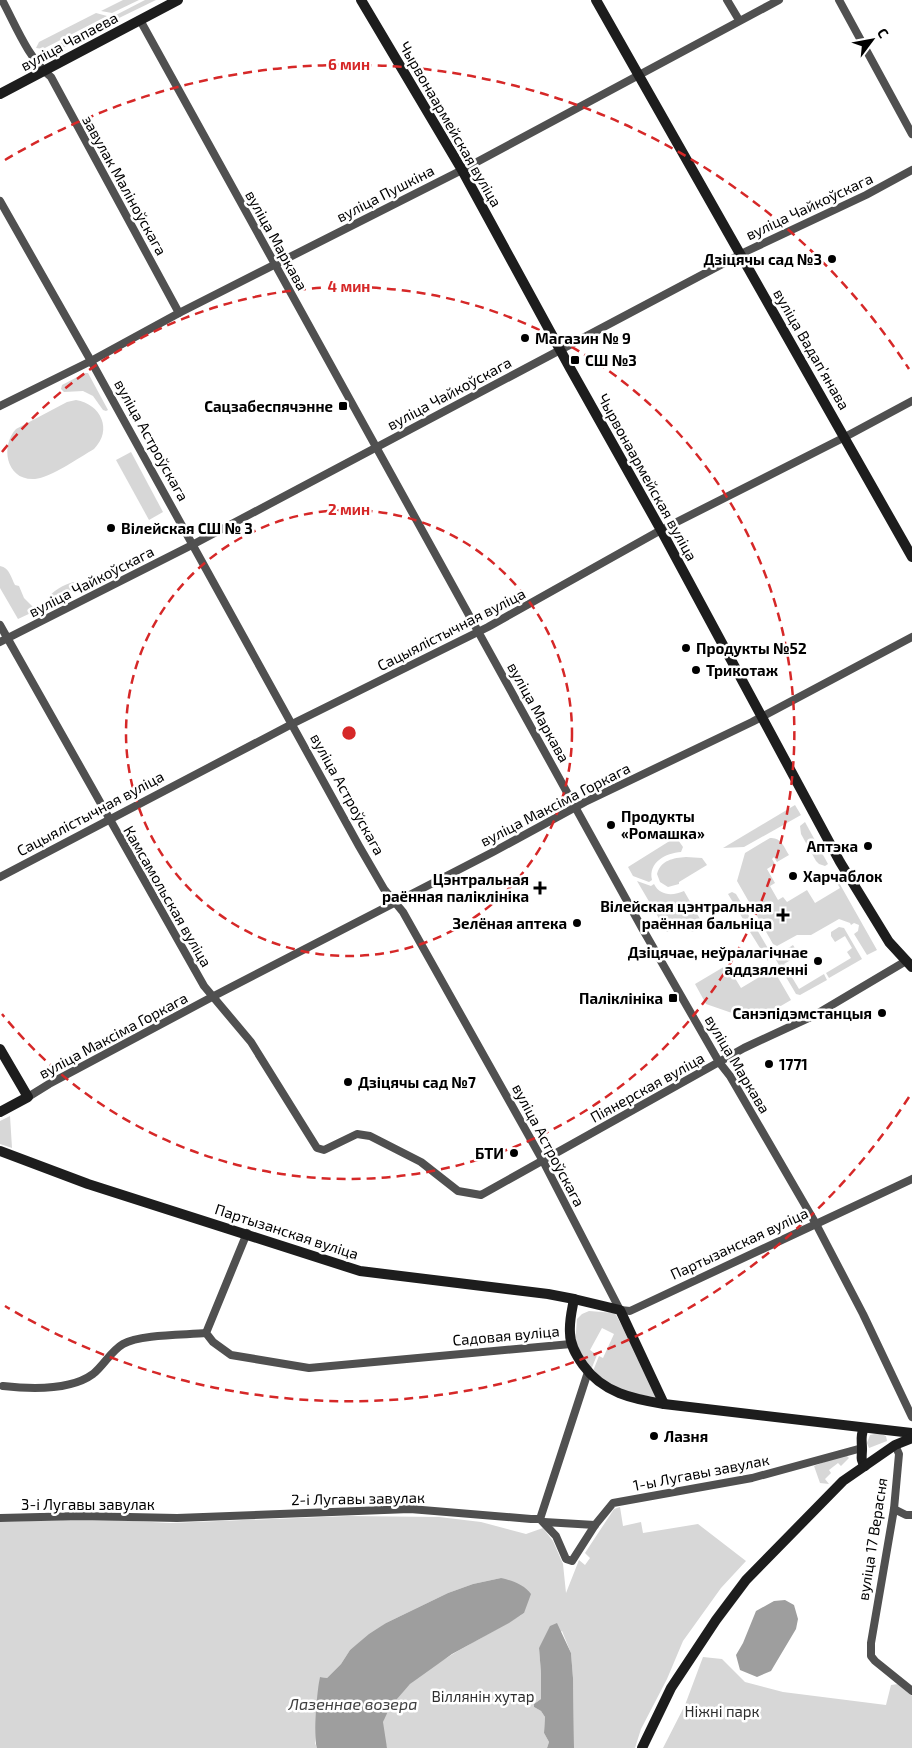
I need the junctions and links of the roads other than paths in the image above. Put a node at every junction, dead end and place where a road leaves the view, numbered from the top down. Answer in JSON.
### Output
{"nodes":[{"id":1,"x":2,"y":0,"type":"edge"},
{"id":2,"x":178,"y":0,"type":"edge"},
{"id":3,"x":361,"y":0,"type":"edge"},
{"id":4,"x":596,"y":0,"type":"edge"},
{"id":5,"x":727,"y":0,"type":"edge"},
{"id":6,"x":780,"y":0,"type":"edge"},
{"id":7,"x":839,"y":0,"type":"edge"},
{"id":8,"x":140,"y":20,"type":"junction"},
{"id":9,"x":740,"y":20,"type":"junction"},
{"id":10,"x":44,"y":72,"type":"junction"},
{"id":11,"x":638,"y":74,"type":"junction"},
{"id":12,"x":0,"y":94,"type":"edge"},
{"id":13,"x":912,"y":134,"type":"edge"},
{"id":14,"x":462,"y":170,"type":"junction"},
{"id":15,"x":912,"y":170,"type":"edge"},
{"id":16,"x":0,"y":201,"type":"edge"},
{"id":17,"x":741,"y":254,"type":"junction"},
{"id":18,"x":275,"y":265,"type":"junction"},
{"id":19,"x":179,"y":313,"type":"junction"},
{"id":20,"x":560,"y":349,"type":"junction"},
{"id":21,"x":91,"y":361,"type":"junction"},
{"id":22,"x":912,"y":401,"type":"edge"},
{"id":23,"x":0,"y":406,"type":"edge"},
{"id":24,"x":845,"y":437,"type":"junction"},
{"id":25,"x":376,"y":447,"type":"junction"},
{"id":26,"x":661,"y":530,"type":"junction"},
{"id":27,"x":192,"y":545,"type":"junction"},
{"id":28,"x":912,"y":557,"type":"edge"},
{"id":29,"x":0,"y":625,"type":"edge"},
{"id":30,"x":478,"y":632,"type":"junction"},
{"id":31,"x":912,"y":637,"type":"edge"},
{"id":32,"x":8,"y":638,"type":"junction"},
{"id":33,"x":0,"y":642,"type":"edge"},
{"id":34,"x":762,"y":717,"type":"junction"},
{"id":35,"x":292,"y":724,"type":"junction"},
{"id":36,"x":576,"y":807,"type":"junction"},
{"id":37,"x":109,"y":820,"type":"junction"},
{"id":38,"x":0,"y":877,"type":"edge"},
{"id":39,"x":394,"y":903,"type":"junction"},
{"id":40,"x":909,"y":964,"type":"edge"},
{"id":41,"x":212,"y":997,"type":"junction"},
{"id":42,"x":0,"y":1049,"type":"edge"},
{"id":43,"x":719,"y":1062,"type":"junction"},
{"id":44,"x":28,"y":1097,"type":"junction"},
{"id":45,"x":0,"y":1112,"type":"edge"},
{"id":46,"x":0,"y":1151,"type":"edge"},
{"id":47,"x":543,"y":1161,"type":"junction"},
{"id":48,"x":912,"y":1178,"type":"edge"},
{"id":49,"x":816,"y":1224,"type":"junction"},
{"id":50,"x":247,"y":1233,"type":"junction"},
{"id":51,"x":574,"y":1299,"type":"junction"},
{"id":52,"x":620,"y":1310,"type":"junction"},
{"id":53,"x":206,"y":1333,"type":"junction"},
{"id":54,"x":571,"y":1344,"type":"junction"},
{"id":55,"x":588,"y":1372,"type":"junction"},
{"id":56,"x":3,"y":1386,"type":"dead end"},
{"id":57,"x":664,"y":1404,"type":"junction"},
{"id":58,"x":912,"y":1417,"type":"edge"},
{"id":59,"x":864,"y":1428,"type":"junction"},
{"id":60,"x":912,"y":1432,"type":"edge"},
{"id":61,"x":912,"y":1438,"type":"edge"},
{"id":62,"x":895,"y":1445,"type":"junction"},
{"id":63,"x":862,"y":1448,"type":"junction"},
{"id":64,"x":865,"y":1466,"type":"junction"},
{"id":65,"x":894,"y":1509,"type":"junction"},
{"id":66,"x":912,"y":1515,"type":"edge"},
{"id":67,"x":0,"y":1518,"type":"edge"},
{"id":68,"x":176,"y":1518,"type":"joint"},
{"id":69,"x":542,"y":1520,"type":"junction"},
{"id":70,"x":595,"y":1525,"type":"junction"},
{"id":71,"x":912,"y":1691,"type":"edge"},
{"id":72,"x":642,"y":1748,"type":"edge"}],
"edges":[{"from":1,"to":10,"type":"street","name":"завулак Маліноўскага"},
{"from":2,"to":8,"type":"main road","name":"вуліца Чапаева"},
{"from":3,"to":14,"type":"main road","name":"Чырвонаармейская вуліца"},
{"from":4,"to":11,"type":"main road","name":"вуліца Вадапʼянава"},
{"from":5,"to":9,"type":"street"},
{"from":6,"to":9,"type":"street","name":"вуліца Пушкіна"},
{"from":7,"to":13,"type":"street"},
{"from":8,"to":10,"type":"main road","name":"вуліца Чапаева"},
{"from":8,"to":18,"type":"street","name":"вуліца Маркава"},
{"from":9,"to":11,"type":"street","name":"вуліца Пушкіна"},
{"from":10,"to":12,"type":"main road","name":"вуліца Чапаева"},
{"from":10,"to":19,"type":"street","name":"завулак Маліноўскага"},
{"from":11,"to":14,"type":"street","name":"вуліца Пушкіна"},
{"from":11,"to":17,"type":"main road","name":"вуліца Вадапʼянава"},
{"from":14,"to":18,"type":"street","name":"вуліца Пушкіна"},
{"from":14,"to":20,"type":"main road","name":"Чырвонаармейская вуліца"},
{"from":15,"to":17,"type":"street","name":"вуліца Чайкоўскага"},
{"from":16,"to":21,"type":"street","name":"вуліца Астроўскага"},
{"from":17,"to":20,"type":"street","name":"вуліца Чайкоўскага"},
{"from":17,"to":24,"type":"main road","name":"вуліца Вадапʼянава"},
{"from":18,"to":19,"type":"street","name":"вуліца Пушкіна"},
{"from":18,"to":25,"type":"street","name":"вуліца Маркава"},
{"from":19,"to":21,"type":"street","name":"вуліца Пушкіна"},
{"from":20,"to":25,"type":"street","name":"вуліца Чайкоўскага"},
{"from":20,"to":26,"type":"main road","name":"Чырвонаармейская вуліца"},
{"from":21,"to":23,"type":"street","name":"вуліца Пушкіна"},
{"from":21,"to":27,"type":"street","name":"вуліца Астроўскага"},
{"from":22,"to":24,"type":"street","name":"Сацыялістычная вуліца"},
{"from":24,"to":26,"type":"street","name":"Сацыялістычная вуліца"},
{"from":24,"to":28,"type":"main road","name":"вуліца Вадапʼянава"},
{"from":25,"to":27,"type":"street","name":"вуліца Чайкоўскага"},
{"from":25,"to":30,"type":"street","name":"вуліца Маркава"},
{"from":26,"to":30,"type":"street","name":"Сацыялістычная вуліца"},
{"from":26,"to":34,"type":"main road","name":"Чырвонаармейская вуліца"},
{"from":27,"to":32,"type":"street","name":"вуліца Чайкоўскага"},
{"from":27,"to":35,"type":"street","name":"вуліца Астроўскага"},
{"from":29,"to":32,"type":"street","name":"Камсамольская вуліца"},
{"from":30,"to":35,"type":"street","name":"Сацыялістычная вуліца"},
{"from":30,"to":36,"type":"street","name":"вуліца Маркава"},
{"from":31,"to":34,"type":"street","name":"вуліца Максіма Горкага"},
{"from":32,"to":33,"type":"street","name":"вуліца Чайкоўскага"},
{"from":32,"to":37,"type":"street","name":"Камсамольская вуліца"},
{"from":34,"to":36,"type":"street","name":"вуліца Максіма Горкага"},
{"from":34,"to":40,"type":"main road","name":"Чырвонаармейская вуліца"},
{"from":35,"to":37,"type":"street","name":"Сацыялістычная вуліца"},
{"from":35,"to":39,"type":"street","name":"вуліца Астроўскага"},
{"from":36,"to":39,"type":"street","name":"вуліца Максіма Горкага"},
{"from":36,"to":43,"type":"street","name":"вуліца Маркава"},
{"from":37,"to":38,"type":"street","name":"Сацыялістычная вуліца"},
{"from":37,"to":41,"type":"street","name":"Камсамольская вуліца"},
{"from":39,"to":41,"type":"street","name":"вуліца Максіма Горкага"},
{"from":39,"to":47,"type":"street","name":"вуліца Астроўскага"},
{"from":40,"to":43,"type":"street","name":"Піянерская вуліца"},
{"from":41,"to":44,"type":"street","name":"вуліца Максіма Горкага"},
{"from":41,"to":47,"type":"street","name":"Піянерская вуліца"},
{"from":42,"to":44,"type":"main road"},
{"from":43,"to":47,"type":"street","name":"Піянерская вуліца"},
{"from":43,"to":49,"type":"street","name":"вуліца Маркава"},
{"from":44,"to":45,"type":"main road"},
{"from":46,"to":50,"type":"main road","name":"Партызанская вуліца"},
{"from":47,"to":52,"type":"street","name":"вуліца Астроўскага"},
{"from":48,"to":49,"type":"street","name":"Партызанская вуліца"},
{"from":49,"to":52,"type":"street","name":"Партызанская вуліца"},
{"from":49,"to":58,"type":"street","name":"вуліца Маркава"},
{"from":50,"to":51,"type":"main road","name":"Партызанская вуліца"},
{"from":50,"to":53,"type":"street"},
{"from":51,"to":52,"type":"main road","name":"Партызанская вуліца"},
{"from":51,"to":54,"type":"main road"},
{"from":52,"to":57,"type":"main road","name":"вуліца Астроўскага"},
{"from":53,"to":54,"type":"street","name":"Садовая вуліца"},
{"from":53,"to":56,"type":"street"},
{"from":54,"to":55,"type":"main road","name":"Садовая вуліца"},
{"from":55,"to":57,"type":"main road","name":"Садовая вуліца"},
{"from":55,"to":69,"type":"street"},
{"from":57,"to":59,"type":"main road","name":"Садовая вуліца"},
{"from":59,"to":60,"type":"main road","name":"Садовая вуліца"},
{"from":59,"to":63,"type":"main road"},
{"from":61,"to":62,"type":"main road"},
{"from":62,"to":64,"type":"main road"},
{"from":62,"to":65,"type":"street","name":"вуліца 17 Верасня"},
{"from":63,"to":64,"type":"main road"},
{"from":63,"to":70,"type":"street","name":"1-ы Лугавы завулак"},
{"from":64,"to":72,"type":"main road"},
{"from":65,"to":66,"type":"street"},
{"from":65,"to":71,"type":"street","name":"вуліца 17 Верасня"},
{"from":67,"to":68,"type":"street","name":"3-і Лугавы завулак"},
{"from":68,"to":69,"type":"street","name":"2-і Лугавы завулак"},
{"from":69,"to":70,"type":"street","name":"2-і Лугавы завулак"},
{"from":69,"to":70,"type":"street","name":"1-ы Лугавы завулак"}]}
